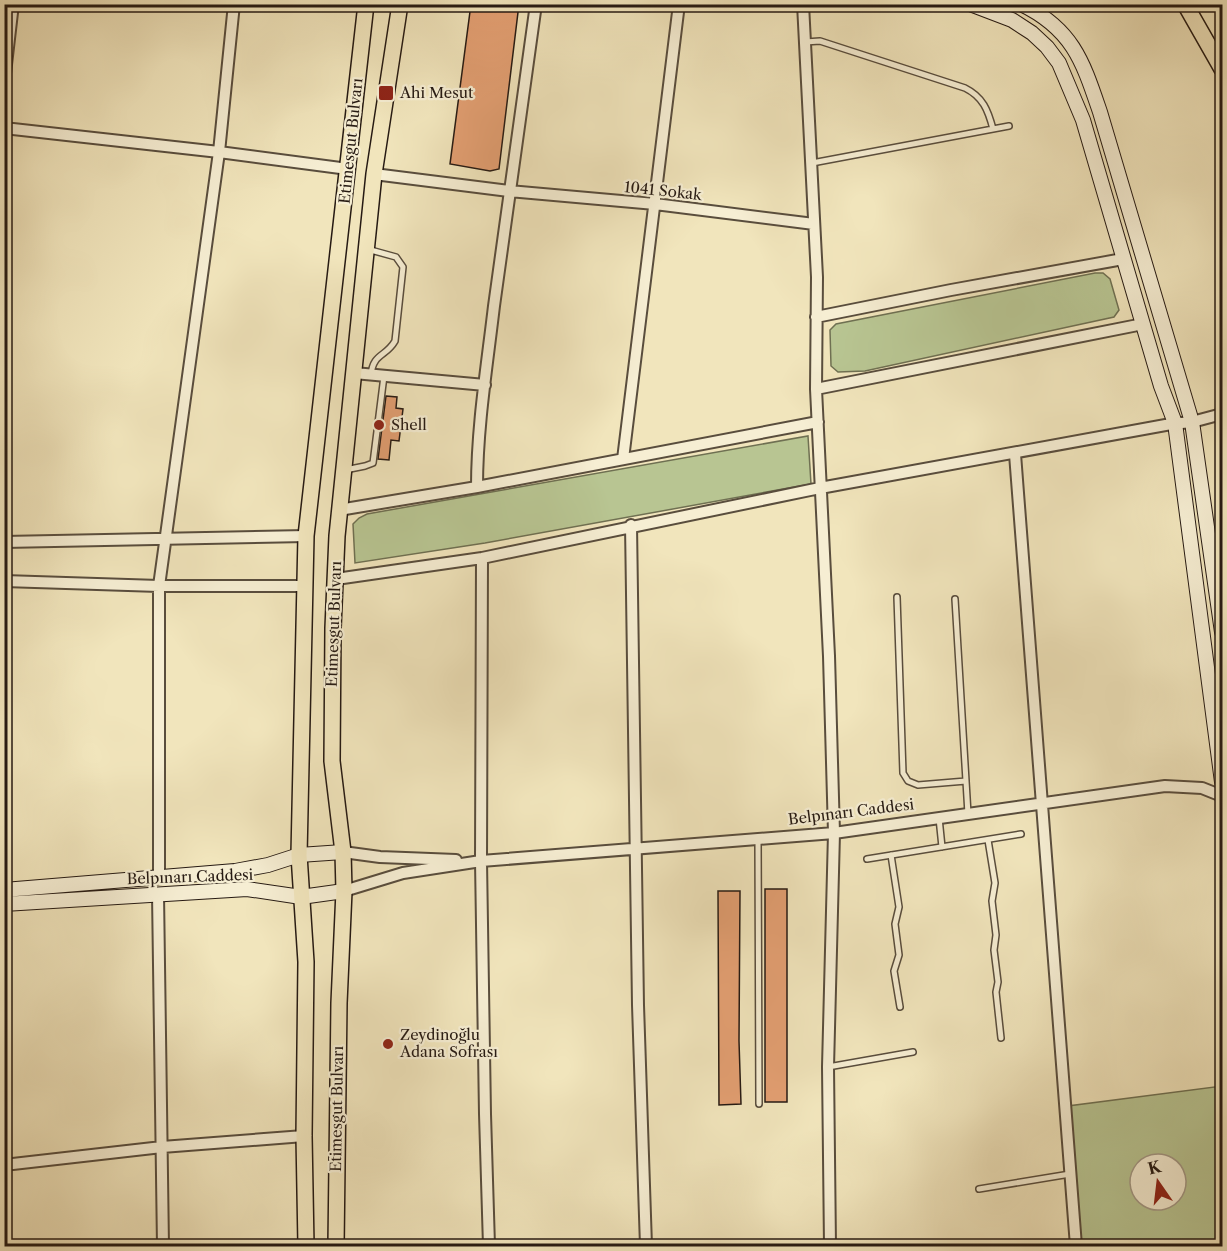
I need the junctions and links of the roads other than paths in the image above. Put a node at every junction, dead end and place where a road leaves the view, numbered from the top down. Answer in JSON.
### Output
{"nodes":[{"id":1,"x":13,"y":4,"type":"edge"},
{"id":2,"x":234,"y":4,"type":"edge"},
{"id":3,"x":366,"y":4,"type":"edge"},
{"id":4,"x":400,"y":4,"type":"edge"},
{"id":5,"x":536,"y":4,"type":"edge"},
{"id":6,"x":678,"y":4,"type":"edge"},
{"id":7,"x":803,"y":4,"type":"edge"},
{"id":8,"x":970,"y":4,"type":"edge"},
{"id":9,"x":1021,"y":4,"type":"edge"},
{"id":10,"x":1185,"y":4,"type":"edge"},
{"id":11,"x":805,"y":42,"type":"junction"},
{"id":12,"x":1222,"y":69,"type":"edge"},
{"id":13,"x":4,"y":82,"type":"edge"},
{"id":14,"x":1009,"y":126,"type":"dead end"},
{"id":15,"x":4,"y":128,"type":"edge"},
{"id":16,"x":993,"y":129,"type":"junction"},
{"id":17,"x":219,"y":152,"type":"junction"},
{"id":18,"x":812,"y":163,"type":"junction"},
{"id":19,"x":348,"y":169,"type":"junction"},
{"id":20,"x":374,"y":174,"type":"junction"},
{"id":21,"x":509,"y":191,"type":"junction"},
{"id":22,"x":655,"y":204,"type":"junction"},
{"id":23,"x":814,"y":224,"type":"junction"},
{"id":24,"x":367,"y":249,"type":"junction"},
{"id":25,"x":1124,"y":259,"type":"junction"},
{"id":26,"x":816,"y":317,"type":"junction"},
{"id":27,"x":1143,"y":324,"type":"junction"},
{"id":28,"x":354,"y":373,"type":"junction"},
{"id":29,"x":371,"y":375,"type":"junction"},
{"id":30,"x":384,"y":376,"type":"junction"},
{"id":31,"x":485,"y":385,"type":"junction"},
{"id":32,"x":816,"y":389,"type":"junction"},
{"id":33,"x":1222,"y":414,"type":"edge"},
{"id":34,"x":818,"y":422,"type":"junction"},
{"id":35,"x":1192,"y":422,"type":"junction"},
{"id":36,"x":1175,"y":423,"type":"junction"},
{"id":37,"x":1015,"y":454,"type":"junction"},
{"id":38,"x":623,"y":459,"type":"junction"},
{"id":39,"x":343,"y":470,"type":"junction"},
{"id":40,"x":477,"y":487,"type":"junction"},
{"id":41,"x":820,"y":488,"type":"junction"},
{"id":42,"x":339,"y":510,"type":"junction"},
{"id":43,"x":631,"y":525,"type":"junction"},
{"id":44,"x":306,"y":536,"type":"junction"},
{"id":45,"x":167,"y":539,"type":"junction"},
{"id":46,"x":4,"y":542,"type":"edge"},
{"id":47,"x":482,"y":558,"type":"junction"},
{"id":48,"x":336,"y":579,"type":"junction"},
{"id":49,"x":4,"y":581,"type":"edge"},
{"id":50,"x":159,"y":586,"type":"junction"},
{"id":51,"x":305,"y":586,"type":"junction"},
{"id":52,"x":897,"y":597,"type":"dead end"},
{"id":53,"x":956,"y":599,"type":"dead end"},
{"id":54,"x":1222,"y":632,"type":"edge"},
{"id":55,"x":966,"y":781,"type":"junction"},
{"id":56,"x":1222,"y":782,"type":"edge"},
{"id":57,"x":1222,"y":796,"type":"edge"},
{"id":58,"x":1041,"y":803,"type":"junction"},
{"id":59,"x":968,"y":814,"type":"junction"},
{"id":60,"x":939,"y":818,"type":"junction"},
{"id":61,"x":834,"y":833,"type":"junction"},
{"id":62,"x":1021,"y":834,"type":"dead end"},
{"id":63,"x":758,"y":839,"type":"junction"},
{"id":64,"x":988,"y":840,"type":"junction"},
{"id":65,"x":942,"y":847,"type":"junction"},
{"id":66,"x":635,"y":849,"type":"junction"},
{"id":67,"x":343,"y":852,"type":"junction"},
{"id":68,"x":299,"y":855,"type":"junction"},
{"id":69,"x":891,"y":855,"type":"junction"},
{"id":70,"x":867,"y":859,"type":"dead end"},
{"id":71,"x":481,"y":861,"type":"junction"},
{"id":72,"x":159,"y":877,"type":"junction"},
{"id":73,"x":4,"y":890,"type":"edge"},
{"id":74,"x":344,"y":891,"type":"junction"},
{"id":75,"x":158,"y":894,"type":"junction"},
{"id":76,"x":301,"y":897,"type":"junction"},
{"id":77,"x":4,"y":904,"type":"edge"},
{"id":78,"x":900,"y":1007,"type":"dead end"},
{"id":79,"x":1001,"y":1038,"type":"dead end"},
{"id":80,"x":912,"y":1053,"type":"dead end"},
{"id":81,"x":828,"y":1067,"type":"junction"},
{"id":82,"x":759,"y":1104,"type":"dead end"},
{"id":83,"x":304,"y":1136,"type":"junction"},
{"id":84,"x":162,"y":1147,"type":"junction"},
{"id":85,"x":4,"y":1165,"type":"edge"},
{"id":86,"x":1070,"y":1174,"type":"junction"},
{"id":87,"x":980,"y":1189,"type":"dead end"},
{"id":88,"x":163,"y":1246,"type":"edge"},
{"id":89,"x":306,"y":1246,"type":"edge"},
{"id":90,"x":336,"y":1246,"type":"edge"},
{"id":91,"x":489,"y":1246,"type":"edge"},
{"id":92,"x":646,"y":1246,"type":"edge"},
{"id":93,"x":830,"y":1246,"type":"edge"},
{"id":94,"x":1076,"y":1246,"type":"edge"}],
"edges":[{"from":1,"to":13,"type":"street"},
{"from":2,"to":17,"type":"street"},
{"from":3,"to":19,"type":"main road","name":"Etimesgut Bulvarı"},
{"from":4,"to":20,"type":"main road","name":"Etimesgut Bulvarı"},
{"from":5,"to":21,"type":"street"},
{"from":6,"to":22,"type":"street"},
{"from":7,"to":11,"type":"street"},
{"from":8,"to":25,"type":"main road"},
{"from":9,"to":35,"type":"main road"},
{"from":10,"to":12,"type":"main road"},
{"from":11,"to":16,"type":"lane"},
{"from":11,"to":18,"type":"street"},
{"from":14,"to":16,"type":"lane"},
{"from":15,"to":17,"type":"street"},
{"from":16,"to":18,"type":"lane"},
{"from":17,"to":19,"type":"street"},
{"from":17,"to":45,"type":"street"},
{"from":18,"to":23,"type":"street"},
{"from":19,"to":44,"type":"main road","name":"Etimesgut Bulvarı"},
{"from":20,"to":21,"type":"street","name":"1041 Sokak"},
{"from":20,"to":24,"type":"main road","name":"Etimesgut Bulvarı"},
{"from":21,"to":22,"type":"street","name":"1041 Sokak"},
{"from":21,"to":31,"type":"street"},
{"from":22,"to":23,"type":"street","name":"1041 Sokak"},
{"from":22,"to":38,"type":"street"},
{"from":23,"to":26,"type":"street"},
{"from":24,"to":28,"type":"main road","name":"Etimesgut Bulvarı"},
{"from":24,"to":29,"type":"lane"},
{"from":25,"to":26,"type":"street"},
{"from":25,"to":27,"type":"main road"},
{"from":26,"to":32,"type":"street"},
{"from":27,"to":32,"type":"street"},
{"from":27,"to":36,"type":"main road"},
{"from":28,"to":29,"type":"street"},
{"from":28,"to":39,"type":"main road","name":"Etimesgut Bulvarı"},
{"from":29,"to":30,"type":"street"},
{"from":30,"to":31,"type":"street"},
{"from":30,"to":39,"type":"lane"},
{"from":31,"to":40,"type":"street"},
{"from":32,"to":34,"type":"street"},
{"from":33,"to":35,"type":"street"},
{"from":34,"to":38,"type":"street"},
{"from":34,"to":41,"type":"street"},
{"from":35,"to":36,"type":"street"},
{"from":35,"to":54,"type":"main road"},
{"from":36,"to":37,"type":"street"},
{"from":36,"to":56,"type":"main road"},
{"from":37,"to":41,"type":"street"},
{"from":37,"to":58,"type":"street"},
{"from":38,"to":40,"type":"street"},
{"from":39,"to":42,"type":"main road","name":"Etimesgut Bulvarı"},
{"from":40,"to":42,"type":"street"},
{"from":41,"to":43,"type":"street"},
{"from":41,"to":61,"type":"street"},
{"from":42,"to":48,"type":"main road","name":"Etimesgut Bulvarı"},
{"from":43,"to":47,"type":"street"},
{"from":43,"to":66,"type":"street"},
{"from":44,"to":45,"type":"street"},
{"from":44,"to":51,"type":"main road","name":"Etimesgut Bulvarı"},
{"from":45,"to":46,"type":"street"},
{"from":45,"to":50,"type":"street"},
{"from":47,"to":48,"type":"street"},
{"from":47,"to":71,"type":"street"},
{"from":48,"to":67,"type":"main road","name":"Etimesgut Bulvarı"},
{"from":49,"to":50,"type":"street"},
{"from":50,"to":51,"type":"street"},
{"from":50,"to":72,"type":"street"},
{"from":51,"to":68,"type":"main road","name":"Etimesgut Bulvarı"},
{"from":52,"to":55,"type":"lane"},
{"from":53,"to":55,"type":"lane"},
{"from":55,"to":59,"type":"lane"},
{"from":57,"to":58,"type":"street","name":"Belpınarı Caddesi"},
{"from":58,"to":59,"type":"street","name":"Belpınarı Caddesi"},
{"from":58,"to":86,"type":"street"},
{"from":59,"to":60,"type":"street","name":"Belpınarı Caddesi"},
{"from":60,"to":61,"type":"street","name":"Belpınarı Caddesi"},
{"from":60,"to":65,"type":"lane"},
{"from":61,"to":63,"type":"street","name":"Belpınarı Caddesi"},
{"from":61,"to":81,"type":"street"},
{"from":62,"to":64,"type":"lane"},
{"from":63,"to":66,"type":"street","name":"Belpınarı Caddesi"},
{"from":63,"to":82,"type":"lane"},
{"from":64,"to":65,"type":"lane"},
{"from":64,"to":79,"type":"lane"},
{"from":65,"to":69,"type":"lane"},
{"from":66,"to":71,"type":"street","name":"Belpınarı Caddesi"},
{"from":66,"to":92,"type":"street"},
{"from":67,"to":68,"type":"main road","name":"Belpınarı Caddesi"},
{"from":67,"to":71,"type":"street","name":"Belpınarı Caddesi"},
{"from":67,"to":74,"type":"main road","name":"Etimesgut Bulvarı"},
{"from":68,"to":72,"type":"main road","name":"Belpınarı Caddesi"},
{"from":68,"to":76,"type":"main road","name":"Etimesgut Bulvarı"},
{"from":69,"to":70,"type":"lane"},
{"from":69,"to":78,"type":"lane"},
{"from":71,"to":74,"type":"street","name":"Belpınarı Caddesi"},
{"from":71,"to":91,"type":"street"},
{"from":72,"to":73,"type":"main road","name":"Belpınarı Caddesi"},
{"from":74,"to":76,"type":"main road","name":"Belpınarı Caddesi"},
{"from":74,"to":90,"type":"main road","name":"Etimesgut Bulvarı"},
{"from":75,"to":76,"type":"main road","name":"Belpınarı Caddesi"},
{"from":75,"to":77,"type":"main road","name":"Belpınarı Caddesi"},
{"from":75,"to":84,"type":"street"},
{"from":76,"to":83,"type":"main road","name":"Etimesgut Bulvarı"},
{"from":80,"to":81,"type":"lane"},
{"from":81,"to":93,"type":"street"},
{"from":83,"to":84,"type":"street"},
{"from":83,"to":89,"type":"main road","name":"Etimesgut Bulvarı"},
{"from":84,"to":85,"type":"street"},
{"from":84,"to":88,"type":"street"},
{"from":86,"to":87,"type":"lane"},
{"from":86,"to":94,"type":"street"}]}
